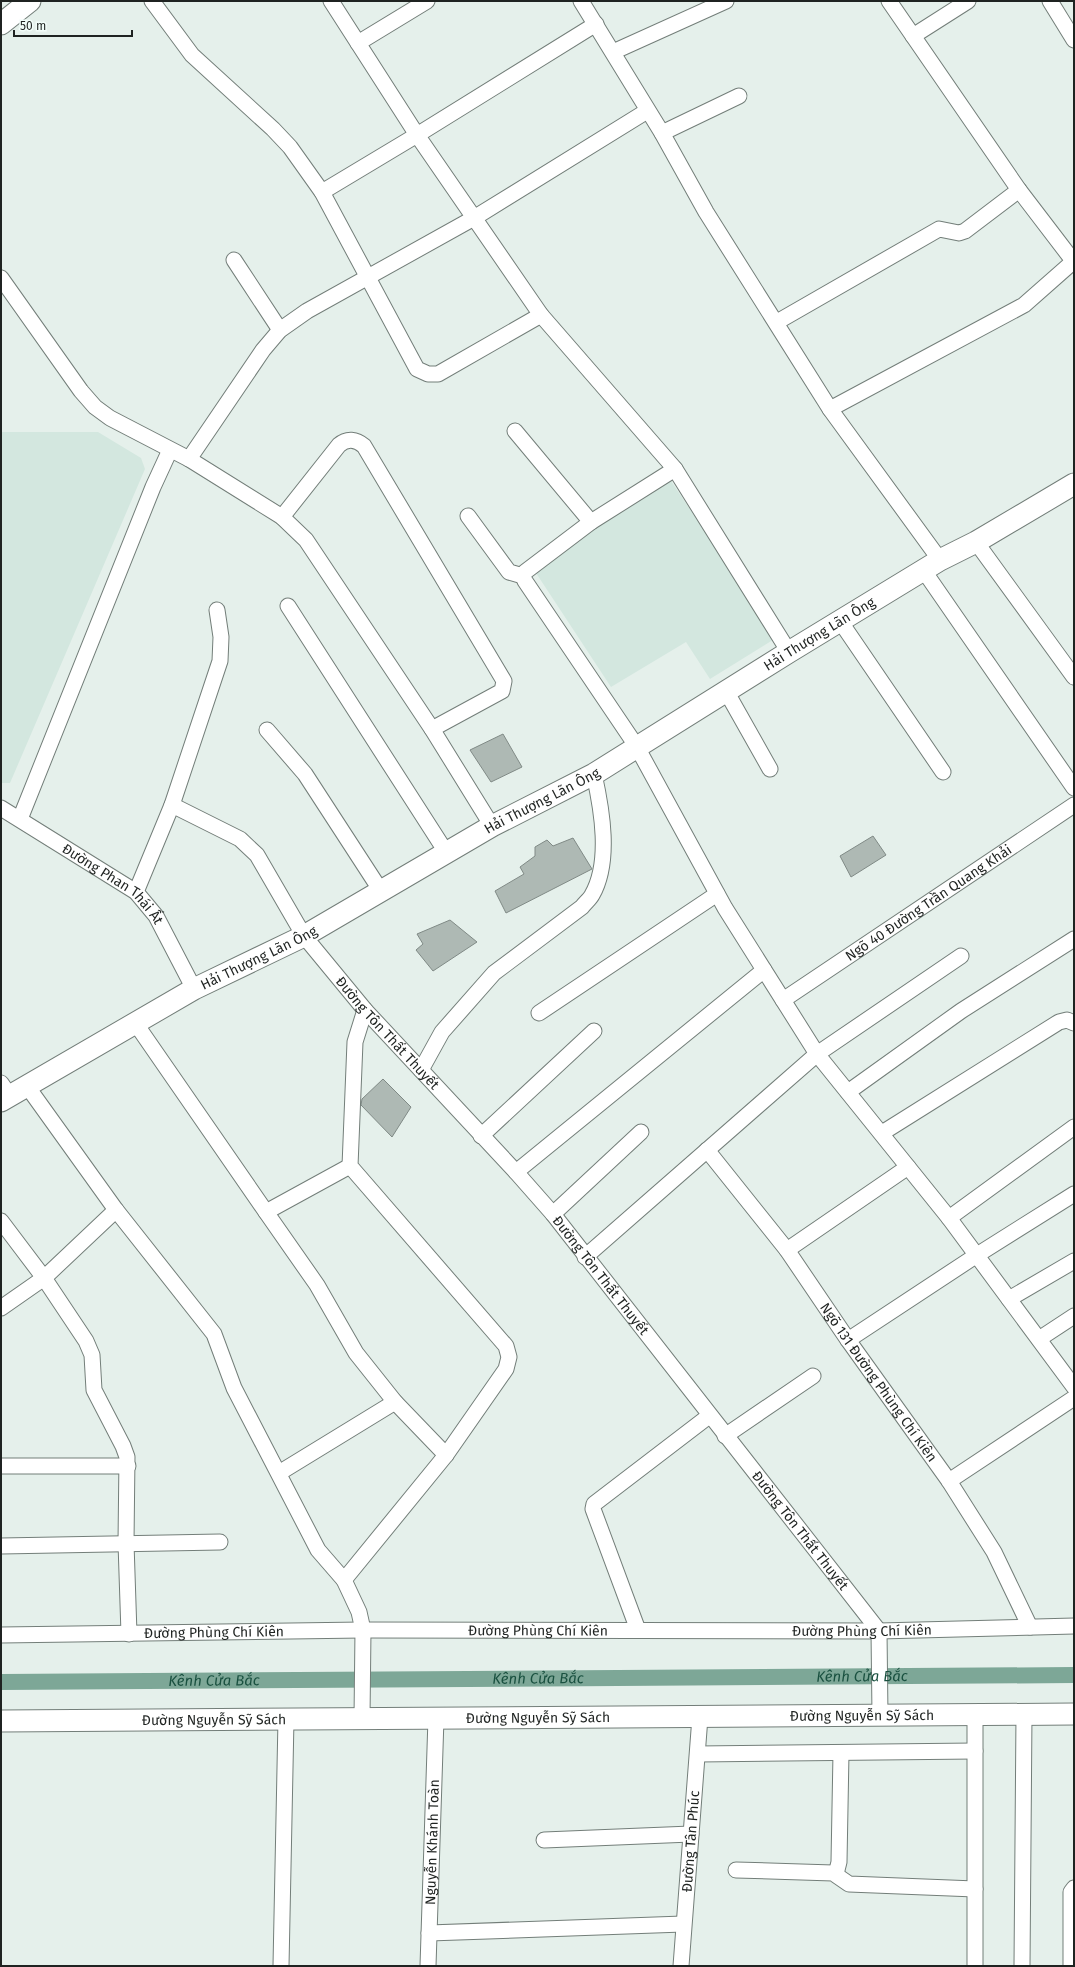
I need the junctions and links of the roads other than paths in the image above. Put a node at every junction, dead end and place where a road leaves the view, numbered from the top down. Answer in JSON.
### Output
{"nodes":[{"id":1,"x":30,"y":1,"type":"edge"},
{"id":2,"x":152,"y":1,"type":"edge"},
{"id":3,"x":331,"y":1,"type":"edge"},
{"id":4,"x":427,"y":1,"type":"edge"},
{"id":5,"x":581,"y":1,"type":"edge"},
{"id":6,"x":726,"y":1,"type":"edge"},
{"id":7,"x":888,"y":1,"type":"edge"},
{"id":8,"x":968,"y":1,"type":"edge"},
{"id":9,"x":1050,"y":1,"type":"edge"},
{"id":10,"x":1,"y":24,"type":"edge"},
{"id":11,"x":596,"y":24,"type":"junction"},
{"id":12,"x":913,"y":36,"type":"junction"},
{"id":13,"x":1074,"y":40,"type":"edge"},
{"id":14,"x":358,"y":43,"type":"junction"},
{"id":15,"x":613,"y":52,"type":"junction"},
{"id":16,"x":739,"y":96,"type":"dead end"},
{"id":17,"x":647,"y":111,"type":"junction"},
{"id":18,"x":662,"y":133,"type":"junction"},
{"id":19,"x":417,"y":136,"type":"junction"},
{"id":20,"x":1020,"y":190,"type":"junction"},
{"id":21,"x":322,"y":192,"type":"junction"},
{"id":22,"x":474,"y":218,"type":"junction"},
{"id":23,"x":234,"y":260,"type":"dead end"},
{"id":24,"x":1074,"y":262,"type":"edge"},
{"id":25,"x":368,"y":278,"type":"junction"},
{"id":26,"x":3,"y":285,"type":"edge"},
{"id":27,"x":541,"y":315,"type":"junction"},
{"id":28,"x":777,"y":322,"type":"junction"},
{"id":29,"x":280,"y":330,"type":"junction"},
{"id":30,"x":830,"y":409,"type":"junction"},
{"id":31,"x":515,"y":431,"type":"dead end"},
{"id":32,"x":170,"y":450,"type":"junction"},
{"id":33,"x":189,"y":459,"type":"junction"},
{"id":34,"x":675,"y":469,"type":"junction"},
{"id":35,"x":1074,"y":484,"type":"edge"},
{"id":36,"x":468,"y":516,"type":"dead end"},
{"id":37,"x":282,"y":517,"type":"junction"},
{"id":38,"x":591,"y":522,"type":"junction"},
{"id":39,"x":976,"y":542,"type":"junction"},
{"id":40,"x":932,"y":565,"type":"junction"},
{"id":41,"x":523,"y":576,"type":"junction"},
{"id":42,"x":288,"y":606,"type":"dead end"},
{"id":43,"x":217,"y":610,"type":"dead end"},
{"id":44,"x":840,"y":621,"type":"junction"},
{"id":45,"x":789,"y":652,"type":"junction"},
{"id":46,"x":1074,"y":677,"type":"edge"},
{"id":47,"x":726,"y":691,"type":"junction"},
{"id":48,"x":432,"y":729,"type":"junction"},
{"id":49,"x":267,"y":730,"type":"dead end"},
{"id":50,"x":637,"y":747,"type":"junction"},
{"id":51,"x":770,"y":769,"type":"dead end"},
{"id":52,"x":943,"y":772,"type":"dead end"},
{"id":53,"x":594,"y":774,"type":"junction"},
{"id":54,"x":1074,"y":788,"type":"edge"},
{"id":55,"x":172,"y":805,"type":"junction"},
{"id":56,"x":1074,"y":805,"type":"edge"},
{"id":57,"x":1,"y":808,"type":"edge"},
{"id":58,"x":20,"y":819,"type":"junction"},
{"id":59,"x":492,"y":826,"type":"junction"},
{"id":60,"x":446,"y":852,"type":"junction"},
{"id":61,"x":381,"y":891,"type":"junction"},
{"id":62,"x":136,"y":892,"type":"junction"},
{"id":63,"x":717,"y":894,"type":"junction"},
{"id":64,"x":304,"y":936,"type":"junction"},
{"id":65,"x":1074,"y":939,"type":"edge"},
{"id":66,"x":961,"y":956,"type":"dead end"},
{"id":67,"x":764,"y":970,"type":"junction"},
{"id":68,"x":194,"y":989,"type":"junction"},
{"id":69,"x":783,"y":1000,"type":"junction"},
{"id":70,"x":365,"y":1010,"type":"junction"},
{"id":71,"x":539,"y":1013,"type":"dead end"},
{"id":72,"x":1074,"y":1023,"type":"edge"},
{"id":73,"x":136,"y":1024,"type":"junction"},
{"id":74,"x":594,"y":1031,"type":"dead end"},
{"id":75,"x":817,"y":1054,"type":"junction"},
{"id":76,"x":421,"y":1070,"type":"junction"},
{"id":77,"x":10,"y":1092,"type":"edge"},
{"id":78,"x":848,"y":1092,"type":"junction"},
{"id":79,"x":1074,"y":1127,"type":"edge"},
{"id":80,"x":641,"y":1132,"type":"dead end"},
{"id":81,"x":882,"y":1133,"type":"junction"},
{"id":82,"x":481,"y":1136,"type":"junction"},
{"id":83,"x":707,"y":1150,"type":"junction"},
{"id":84,"x":350,"y":1166,"type":"junction"},
{"id":85,"x":908,"y":1167,"type":"junction"},
{"id":86,"x":516,"y":1172,"type":"junction"},
{"id":87,"x":1074,"y":1194,"type":"edge"},
{"id":88,"x":116,"y":1210,"type":"junction"},
{"id":89,"x":266,"y":1212,"type":"junction"},
{"id":90,"x":553,"y":1214,"type":"junction"},
{"id":91,"x":949,"y":1218,"type":"junction"},
{"id":92,"x":1,"y":1221,"type":"edge"},
{"id":93,"x":787,"y":1250,"type":"junction"},
{"id":94,"x":977,"y":1255,"type":"junction"},
{"id":95,"x":585,"y":1257,"type":"junction"},
{"id":96,"x":1074,"y":1261,"type":"edge"},
{"id":97,"x":44,"y":1278,"type":"junction"},
{"id":98,"x":1009,"y":1299,"type":"junction"},
{"id":99,"x":1,"y":1308,"type":"edge"},
{"id":100,"x":1074,"y":1316,"type":"edge"},
{"id":101,"x":1039,"y":1339,"type":"junction"},
{"id":102,"x":848,"y":1340,"type":"junction"},
{"id":103,"x":813,"y":1376,"type":"dead end"},
{"id":104,"x":1074,"y":1387,"type":"edge"},
{"id":105,"x":1074,"y":1398,"type":"edge"},
{"id":106,"x":395,"y":1402,"type":"junction"},
{"id":107,"x":709,"y":1416,"type":"junction"},
{"id":108,"x":725,"y":1436,"type":"junction"},
{"id":109,"x":446,"y":1455,"type":"junction"},
{"id":110,"x":1,"y":1466,"type":"edge"},
{"id":111,"x":128,"y":1466,"type":"junction"},
{"id":112,"x":279,"y":1473,"type":"junction"},
{"id":113,"x":949,"y":1481,"type":"junction"},
{"id":114,"x":220,"y":1542,"type":"dead end"},
{"id":115,"x":126,"y":1543,"type":"junction"},
{"id":116,"x":1,"y":1546,"type":"edge"},
{"id":117,"x":344,"y":1580,"type":"junction"},
{"id":118,"x":1074,"y":1626,"type":"edge"},
{"id":119,"x":1030,"y":1627,"type":"junction"},
{"id":120,"x":363,"y":1630,"type":"junction"},
{"id":121,"x":638,"y":1630,"type":"junction"},
{"id":122,"x":129,"y":1634,"type":"junction"},
{"id":123,"x":1,"y":1635,"type":"edge"},
{"id":124,"x":879,"y":1638,"type":"junction"},
{"id":125,"x":1024,"y":1714,"type":"junction"},
{"id":126,"x":1074,"y":1714,"type":"edge"},
{"id":127,"x":975,"y":1715,"type":"junction"},
{"id":128,"x":880,"y":1716,"type":"junction"},
{"id":129,"x":700,"y":1717,"type":"junction"},
{"id":130,"x":362,"y":1718,"type":"junction"},
{"id":131,"x":436,"y":1718,"type":"junction"},
{"id":132,"x":286,"y":1719,"type":"junction"},
{"id":133,"x":1,"y":1721,"type":"edge"},
{"id":134,"x":975,"y":1751,"type":"junction"},
{"id":135,"x":841,"y":1753,"type":"junction"},
{"id":136,"x":698,"y":1754,"type":"junction"},
{"id":137,"x":691,"y":1834,"type":"junction"},
{"id":138,"x":544,"y":1840,"type":"dead end"},
{"id":139,"x":736,"y":1870,"type":"dead end"},
{"id":140,"x":836,"y":1874,"type":"junction"},
{"id":141,"x":1074,"y":1888,"type":"edge"},
{"id":142,"x":975,"y":1889,"type":"junction"},
{"id":143,"x":683,"y":1924,"type":"junction"},
{"id":144,"x":429,"y":1933,"type":"junction"},
{"id":145,"x":281,"y":1966,"type":"edge"},
{"id":146,"x":428,"y":1966,"type":"edge"},
{"id":147,"x":681,"y":1966,"type":"edge"},
{"id":148,"x":975,"y":1966,"type":"edge"},
{"id":149,"x":1022,"y":1966,"type":"edge"},
{"id":150,"x":1071,"y":1966,"type":"edge"}],
"edges":[{"from":1,"to":10,"type":"street"},
{"from":2,"to":21,"type":"street"},
{"from":3,"to":14,"type":"street"},
{"from":4,"to":14,"type":"street"},
{"from":5,"to":11,"type":"street"},
{"from":6,"to":15,"type":"street"},
{"from":7,"to":12,"type":"street"},
{"from":8,"to":12,"type":"street"},
{"from":9,"to":13,"type":"street"},
{"from":11,"to":15,"type":"street"},
{"from":11,"to":19,"type":"street"},
{"from":12,"to":20,"type":"street"},
{"from":14,"to":19,"type":"street"},
{"from":15,"to":17,"type":"street"},
{"from":16,"to":18,"type":"street"},
{"from":17,"to":18,"type":"street"},
{"from":17,"to":22,"type":"street"},
{"from":18,"to":28,"type":"street"},
{"from":19,"to":21,"type":"street"},
{"from":19,"to":22,"type":"street"},
{"from":20,"to":24,"type":"street"},
{"from":20,"to":28,"type":"street"},
{"from":21,"to":25,"type":"street"},
{"from":22,"to":25,"type":"street"},
{"from":22,"to":27,"type":"street"},
{"from":23,"to":29,"type":"street"},
{"from":24,"to":30,"type":"street"},
{"from":25,"to":27,"type":"street"},
{"from":25,"to":29,"type":"street"},
{"from":26,"to":32,"type":"street"},
{"from":27,"to":34,"type":"street"},
{"from":28,"to":30,"type":"street"},
{"from":29,"to":33,"type":"street"},
{"from":30,"to":40,"type":"street"},
{"from":31,"to":38,"type":"street"},
{"from":32,"to":33,"type":"street"},
{"from":32,"to":58,"type":"street"},
{"from":33,"to":37,"type":"street"},
{"from":34,"to":38,"type":"street"},
{"from":34,"to":45,"type":"street"},
{"from":35,"to":39,"type":"street","name":"Hải Thượng Lãn Ông"},
{"from":36,"to":41,"type":"street"},
{"from":37,"to":48,"type":"street"},
{"from":37,"to":48,"type":"street"},
{"from":38,"to":41,"type":"street"},
{"from":39,"to":40,"type":"street","name":"Hải Thượng Lãn Ông"},
{"from":39,"to":46,"type":"street"},
{"from":40,"to":44,"type":"street","name":"Hải Thượng Lãn Ông"},
{"from":40,"to":54,"type":"street"},
{"from":41,"to":50,"type":"street"},
{"from":42,"to":60,"type":"street"},
{"from":43,"to":55,"type":"street"},
{"from":44,"to":45,"type":"street","name":"Hải Thượng Lãn Ông"},
{"from":44,"to":52,"type":"street"},
{"from":45,"to":47,"type":"street","name":"Hải Thượng Lãn Ông"},
{"from":47,"to":50,"type":"street","name":"Hải Thượng Lãn Ông"},
{"from":47,"to":51,"type":"street"},
{"from":48,"to":59,"type":"street"},
{"from":49,"to":61,"type":"street"},
{"from":50,"to":53,"type":"street","name":"Hải Thượng Lãn Ông"},
{"from":50,"to":63,"type":"street"},
{"from":53,"to":59,"type":"street","name":"Hải Thượng Lãn Ông"},
{"from":53,"to":76,"type":"street"},
{"from":55,"to":62,"type":"street"},
{"from":55,"to":64,"type":"street","name":"Đường Tôn Thất Thuyết"},
{"from":56,"to":69,"type":"street","name":"Ngõ 40 Đường Trần Quang Khải"},
{"from":57,"to":58,"type":"street","name":"Đường Phan Thái Ất"},
{"from":58,"to":62,"type":"street","name":"Đường Phan Thái Ất"},
{"from":59,"to":60,"type":"street","name":"Hải Thượng Lãn Ông"},
{"from":60,"to":61,"type":"street","name":"Hải Thượng Lãn Ông"},
{"from":61,"to":64,"type":"street","name":"Hải Thượng Lãn Ông"},
{"from":62,"to":68,"type":"street","name":"Đường Phan Thái Ất"},
{"from":63,"to":67,"type":"street"},
{"from":63,"to":71,"type":"street"},
{"from":64,"to":68,"type":"street","name":"Hải Thượng Lãn Ông"},
{"from":64,"to":70,"type":"street","name":"Đường Tôn Thất Thuyết"},
{"from":65,"to":78,"type":"street"},
{"from":66,"to":75,"type":"street"},
{"from":67,"to":69,"type":"street"},
{"from":67,"to":86,"type":"street"},
{"from":68,"to":73,"type":"street","name":"Hải Thượng Lãn Ông"},
{"from":69,"to":75,"type":"street"},
{"from":70,"to":76,"type":"street","name":"Đường Tôn Thất Thuyết"},
{"from":70,"to":84,"type":"street"},
{"from":72,"to":81,"type":"street"},
{"from":73,"to":77,"type":"street","name":"Hải Thượng Lãn Ông"},
{"from":73,"to":89,"type":"street"},
{"from":74,"to":82,"type":"street"},
{"from":75,"to":78,"type":"street"},
{"from":75,"to":83,"type":"street"},
{"from":76,"to":82,"type":"street","name":"Đường Tôn Thất Thuyết"},
{"from":77,"to":88,"type":"street"},
{"from":78,"to":81,"type":"street"},
{"from":79,"to":91,"type":"street"},
{"from":80,"to":90,"type":"street"},
{"from":81,"to":85,"type":"street"},
{"from":82,"to":86,"type":"street","name":"Đường Tôn Thất Thuyết"},
{"from":83,"to":93,"type":"street","name":"Ngõ 131 Đường Phùng Chí Kiên"},
{"from":83,"to":95,"type":"street"},
{"from":84,"to":89,"type":"street"},
{"from":84,"to":109,"type":"street"},
{"from":85,"to":91,"type":"street"},
{"from":85,"to":93,"type":"street"},
{"from":86,"to":90,"type":"street","name":"Đường Tôn Thất Thuyết"},
{"from":87,"to":94,"type":"street"},
{"from":88,"to":97,"type":"street"},
{"from":88,"to":112,"type":"street"},
{"from":89,"to":106,"type":"street"},
{"from":90,"to":95,"type":"street","name":"Đường Tôn Thất Thuyết"},
{"from":91,"to":94,"type":"street"},
{"from":92,"to":97,"type":"street"},
{"from":93,"to":102,"type":"street","name":"Ngõ 131 Đường Phùng Chí Kiên"},
{"from":94,"to":98,"type":"street"},
{"from":94,"to":102,"type":"street"},
{"from":95,"to":107,"type":"street","name":"Đường Tôn Thất Thuyết"},
{"from":96,"to":98,"type":"street"},
{"from":97,"to":99,"type":"street"},
{"from":97,"to":111,"type":"street"},
{"from":98,"to":101,"type":"street"},
{"from":100,"to":101,"type":"street"},
{"from":101,"to":104,"type":"street"},
{"from":102,"to":113,"type":"street","name":"Ngõ 131 Đường Phùng Chí Kiên"},
{"from":103,"to":108,"type":"street"},
{"from":105,"to":113,"type":"street"},
{"from":106,"to":109,"type":"street"},
{"from":106,"to":112,"type":"street"},
{"from":107,"to":108,"type":"street","name":"Đường Tôn Thất Thuyết"},
{"from":107,"to":121,"type":"street"},
{"from":108,"to":124,"type":"street","name":"Đường Tôn Thất Thuyết"},
{"from":109,"to":117,"type":"street"},
{"from":110,"to":111,"type":"street"},
{"from":111,"to":115,"type":"street"},
{"from":112,"to":117,"type":"street"},
{"from":113,"to":119,"type":"street","name":"Ngõ 131 Đường Phùng Chí Kiên"},
{"from":114,"to":115,"type":"street"},
{"from":115,"to":116,"type":"street"},
{"from":115,"to":122,"type":"street"},
{"from":117,"to":120,"type":"street"},
{"from":118,"to":119,"type":"street","name":"Đường Phùng Chí Kiên"},
{"from":119,"to":124,"type":"street","name":"Đường Phùng Chí Kiên"},
{"from":120,"to":121,"type":"street","name":"Đường Phùng Chí Kiên"},
{"from":120,"to":122,"type":"street","name":"Đường Phùng Chí Kiên"},
{"from":120,"to":130,"type":"street"},
{"from":121,"to":124,"type":"street","name":"Đường Phùng Chí Kiên"},
{"from":122,"to":123,"type":"street","name":"Đường Phùng Chí Kiên"},
{"from":124,"to":128,"type":"street"},
{"from":125,"to":126,"type":"street","name":"Đường Nguyễn Sỹ Sách"},
{"from":125,"to":127,"type":"street","name":"Đường Nguyễn Sỹ Sách"},
{"from":125,"to":149,"type":"street"},
{"from":127,"to":128,"type":"street","name":"Đường Nguyễn Sỹ Sách"},
{"from":127,"to":134,"type":"street"},
{"from":128,"to":129,"type":"street","name":"Đường Nguyễn Sỹ Sách"},
{"from":129,"to":131,"type":"street","name":"Đường Nguyễn Sỹ Sách"},
{"from":129,"to":136,"type":"street","name":"Đường Tân Phúc"},
{"from":130,"to":131,"type":"street","name":"Đường Nguyễn Sỹ Sách"},
{"from":130,"to":132,"type":"street","name":"Đường Nguyễn Sỹ Sách"},
{"from":131,"to":144,"type":"street","name":"Nguyễn Khánh Toàn"},
{"from":132,"to":133,"type":"street","name":"Đường Nguyễn Sỹ Sách"},
{"from":132,"to":145,"type":"street"},
{"from":134,"to":135,"type":"street"},
{"from":134,"to":142,"type":"street"},
{"from":135,"to":136,"type":"street"},
{"from":135,"to":140,"type":"street"},
{"from":136,"to":137,"type":"street","name":"Đường Tân Phúc"},
{"from":137,"to":138,"type":"street"},
{"from":137,"to":143,"type":"street","name":"Đường Tân Phúc"},
{"from":139,"to":140,"type":"street"},
{"from":140,"to":142,"type":"street"},
{"from":141,"to":150,"type":"street"},
{"from":142,"to":148,"type":"street"},
{"from":143,"to":144,"type":"street"},
{"from":143,"to":147,"type":"street","name":"Đường Tân Phúc"},
{"from":144,"to":146,"type":"street","name":"Nguyễn Khánh Toàn"}]}
